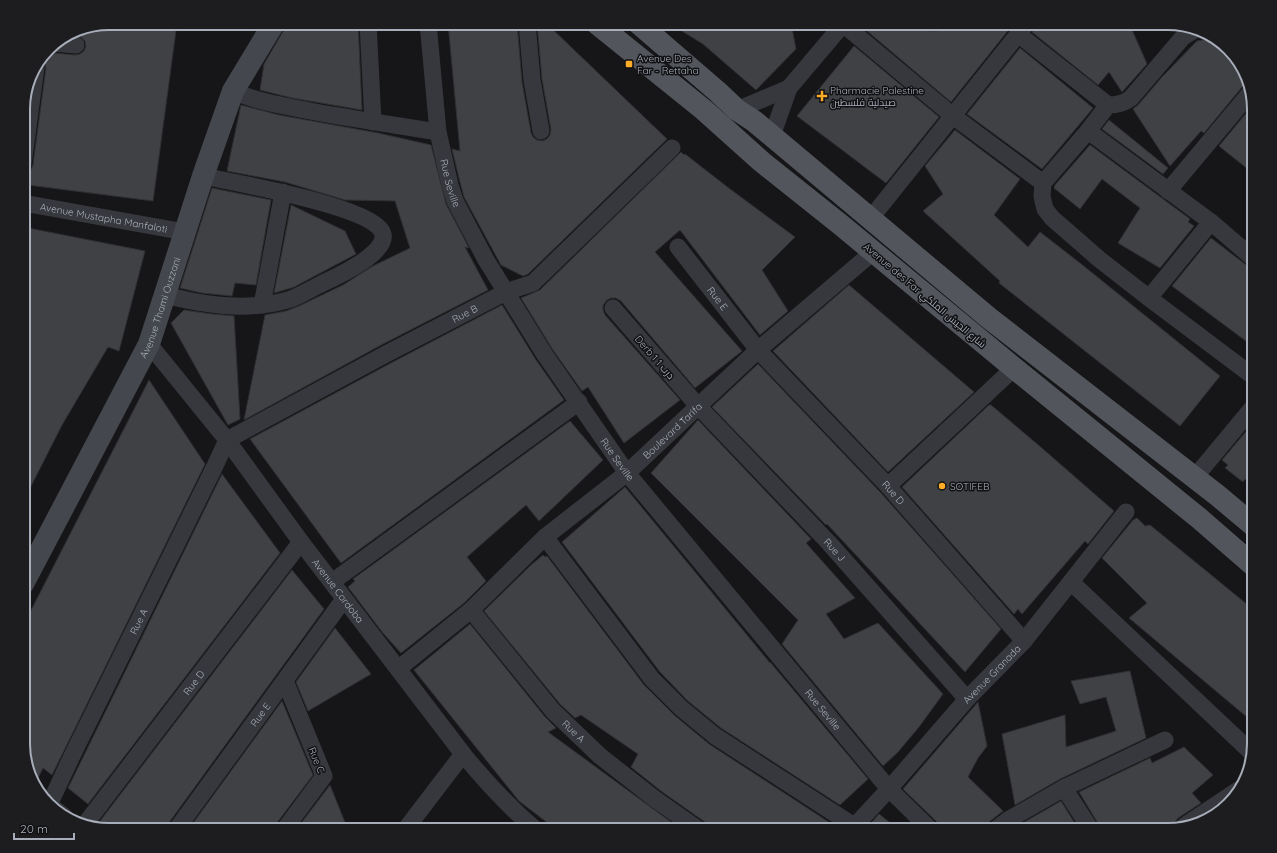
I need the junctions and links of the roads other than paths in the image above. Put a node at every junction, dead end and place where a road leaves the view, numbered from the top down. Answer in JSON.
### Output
{"nodes":[{"id":1,"x":270,"y":30,"type":"edge"},
{"id":2,"x":368,"y":30,"type":"edge"},
{"id":3,"x":429,"y":30,"type":"edge"},
{"id":4,"x":528,"y":30,"type":"edge"},
{"id":5,"x":605,"y":30,"type":"edge"},
{"id":6,"x":646,"y":30,"type":"edge"},
{"id":7,"x":838,"y":30,"type":"edge"},
{"id":8,"x":850,"y":30,"type":"edge"},
{"id":9,"x":1021,"y":30,"type":"edge"},
{"id":10,"x":1025,"y":30,"type":"edge"},
{"id":11,"x":1189,"y":33,"type":"edge"},
{"id":12,"x":64,"y":44,"type":"edge"},
{"id":13,"x":76,"y":45,"type":"dead end"},
{"id":14,"x":789,"y":88,"type":"junction"},
{"id":15,"x":33,"y":89,"type":"edge"},
{"id":16,"x":233,"y":91,"type":"junction"},
{"id":17,"x":1246,"y":99,"type":"edge"},
{"id":18,"x":1108,"y":105,"type":"junction"},
{"id":19,"x":737,"y":110,"type":"junction"},
{"id":20,"x":30,"y":112,"type":"edge"},
{"id":21,"x":953,"y":116,"type":"junction"},
{"id":22,"x":373,"y":122,"type":"junction"},
{"id":23,"x":541,"y":131,"type":"dead end"},
{"id":24,"x":1088,"y":131,"type":"junction"},
{"id":25,"x":438,"y":132,"type":"junction"},
{"id":26,"x":772,"y":136,"type":"junction"},
{"id":27,"x":672,"y":148,"type":"dead end"},
{"id":28,"x":203,"y":176,"type":"junction"},
{"id":29,"x":1043,"y":183,"type":"junction"},
{"id":30,"x":1168,"y":191,"type":"junction"},
{"id":31,"x":283,"y":192,"type":"junction"},
{"id":32,"x":30,"y":204,"type":"edge"},
{"id":33,"x":871,"y":218,"type":"junction"},
{"id":34,"x":1210,"y":222,"type":"junction"},
{"id":35,"x":185,"y":232,"type":"junction"},
{"id":36,"x":678,"y":247,"type":"dead end"},
{"id":37,"x":873,"y":252,"type":"junction"},
{"id":38,"x":1247,"y":253,"type":"edge"},
{"id":39,"x":506,"y":292,"type":"junction"},
{"id":40,"x":165,"y":295,"type":"junction"},
{"id":41,"x":1149,"y":298,"type":"junction"},
{"id":42,"x":262,"y":305,"type":"junction"},
{"id":43,"x":613,"y":308,"type":"dead end"},
{"id":44,"x":149,"y":344,"type":"junction"},
{"id":45,"x":758,"y":350,"type":"junction"},
{"id":46,"x":1014,"y":368,"type":"junction"},
{"id":47,"x":1247,"y":372,"type":"edge"},
{"id":48,"x":579,"y":402,"type":"junction"},
{"id":49,"x":698,"y":406,"type":"junction"},
{"id":50,"x":1247,"y":414,"type":"edge"},
{"id":51,"x":227,"y":440,"type":"junction"},
{"id":52,"x":627,"y":473,"type":"junction"},
{"id":53,"x":1195,"y":477,"type":"junction"},
{"id":54,"x":888,"y":486,"type":"junction"},
{"id":55,"x":1126,"y":512,"type":"dead end"},
{"id":56,"x":1247,"y":520,"type":"edge"},
{"id":57,"x":545,"y":538,"type":"junction"},
{"id":58,"x":301,"y":542,"type":"junction"},
{"id":59,"x":1247,"y":560,"type":"edge"},
{"id":60,"x":30,"y":571,"type":"edge"},
{"id":61,"x":332,"y":582,"type":"junction"},
{"id":62,"x":1071,"y":582,"type":"junction"},
{"id":63,"x":344,"y":599,"type":"junction"},
{"id":64,"x":471,"y":610,"type":"junction"},
{"id":65,"x":1024,"y":640,"type":"junction"},
{"id":66,"x":398,"y":669,"type":"junction"},
{"id":67,"x":285,"y":682,"type":"junction"},
{"id":68,"x":967,"y":699,"type":"junction"},
{"id":69,"x":1165,"y":740,"type":"dead end"},
{"id":70,"x":1247,"y":747,"type":"edge"},
{"id":71,"x":462,"y":754,"type":"junction"},
{"id":72,"x":889,"y":788,"type":"junction"},
{"id":73,"x":1064,"y":788,"type":"junction"},
{"id":74,"x":52,"y":799,"type":"edge"},
{"id":75,"x":1217,"y":806,"type":"edge"},
{"id":76,"x":1209,"y":811,"type":"edge"},
{"id":77,"x":88,"y":820,"type":"edge"},
{"id":78,"x":181,"y":823,"type":"edge"},
{"id":79,"x":289,"y":823,"type":"edge"},
{"id":80,"x":410,"y":823,"type":"edge"},
{"id":81,"x":528,"y":823,"type":"edge"},
{"id":82,"x":689,"y":823,"type":"edge"},
{"id":83,"x":845,"y":823,"type":"edge"},
{"id":84,"x":857,"y":823,"type":"edge"},
{"id":85,"x":924,"y":823,"type":"edge"},
{"id":86,"x":1004,"y":823,"type":"edge"},
{"id":87,"x":1086,"y":823,"type":"edge"}],
"edges":[{"from":1,"to":16,"type":"street","name":"Avenue Thami Ouzzani"},
{"from":2,"to":22,"type":"street"},
{"from":3,"to":25,"type":"street","name":"Rue Seville"},
{"from":4,"to":23,"type":"street"},
{"from":5,"to":37,"type":"main road","name":"Avenue des Far شارع الجيش الملكي"},
{"from":6,"to":19,"type":"main road"},
{"from":7,"to":14,"type":"street"},
{"from":8,"to":21,"type":"street"},
{"from":9,"to":21,"type":"street"},
{"from":10,"to":18,"type":"street"},
{"from":11,"to":18,"type":"street"},
{"from":12,"to":13,"type":"street"},
{"from":14,"to":19,"type":"street"},
{"from":14,"to":26,"type":"street"},
{"from":15,"to":20,"type":"street"},
{"from":16,"to":22,"type":"street"},
{"from":16,"to":28,"type":"street","name":"Avenue Thami Ouzzani"},
{"from":17,"to":30,"type":"street"},
{"from":18,"to":24,"type":"street"},
{"from":19,"to":26,"type":"main road"},
{"from":21,"to":29,"type":"street"},
{"from":21,"to":33,"type":"street"},
{"from":22,"to":25,"type":"street"},
{"from":24,"to":29,"type":"street"},
{"from":24,"to":30,"type":"street"},
{"from":25,"to":39,"type":"street","name":"Rue Seville"},
{"from":26,"to":33,"type":"main road"},
{"from":27,"to":39,"type":"street","name":"Rue B"},
{"from":28,"to":31,"type":"street"},
{"from":28,"to":35,"type":"street","name":"Avenue Thami Ouzzani"},
{"from":29,"to":41,"type":"street"},
{"from":30,"to":34,"type":"street"},
{"from":31,"to":42,"type":"street"},
{"from":31,"to":42,"type":"street"},
{"from":32,"to":35,"type":"street","name":"Avenue Mustapha Manfaloti"},
{"from":33,"to":53,"type":"main road"},
{"from":34,"to":38,"type":"street"},
{"from":34,"to":41,"type":"street"},
{"from":35,"to":40,"type":"street","name":"Avenue Thami Ouzzani"},
{"from":36,"to":45,"type":"street","name":"Rue E"},
{"from":37,"to":45,"type":"street","name":"Boulevard Tarifa"},
{"from":37,"to":46,"type":"main road","name":"Avenue des Far شارع الجيش الملكي"},
{"from":39,"to":48,"type":"street","name":"Rue Seville"},
{"from":39,"to":51,"type":"street","name":"Rue B"},
{"from":40,"to":42,"type":"street"},
{"from":40,"to":44,"type":"street","name":"Avenue Thami Ouzzani"},
{"from":41,"to":47,"type":"street"},
{"from":43,"to":49,"type":"street","name":"Derb 1 درب 1"},
{"from":44,"to":51,"type":"street","name":"Avenue Cordoba"},
{"from":44,"to":60,"type":"street","name":"Avenue Thami Ouzzani"},
{"from":45,"to":49,"type":"street","name":"Boulevard Tarifa"},
{"from":45,"to":54,"type":"street","name":"Rue D"},
{"from":46,"to":54,"type":"street"},
{"from":46,"to":59,"type":"main road","name":"Avenue des Far شارع الجيش الملكي"},
{"from":48,"to":52,"type":"street","name":"Rue Seville"},
{"from":48,"to":61,"type":"street"},
{"from":49,"to":52,"type":"street","name":"Boulevard Tarifa"},
{"from":49,"to":68,"type":"street","name":"Rue J"},
{"from":50,"to":53,"type":"street"},
{"from":51,"to":58,"type":"street","name":"Avenue Cordoba"},
{"from":51,"to":74,"type":"street","name":"Rue A"},
{"from":52,"to":57,"type":"street","name":"Boulevard Tarifa"},
{"from":52,"to":72,"type":"street","name":"Rue Seville"},
{"from":53,"to":56,"type":"main road"},
{"from":54,"to":65,"type":"street","name":"Rue D"},
{"from":55,"to":62,"type":"street","name":"Avenue Granada"},
{"from":57,"to":64,"type":"street","name":"Boulevard Tarifa"},
{"from":57,"to":83,"type":"street"},
{"from":58,"to":61,"type":"street","name":"Avenue Cordoba"},
{"from":58,"to":77,"type":"street","name":"Rue D"},
{"from":61,"to":63,"type":"street","name":"Avenue Cordoba"},
{"from":62,"to":65,"type":"street","name":"Avenue Granada"},
{"from":62,"to":70,"type":"street"},
{"from":63,"to":66,"type":"street","name":"Avenue Cordoba"},
{"from":63,"to":67,"type":"street","name":"Rue E"},
{"from":64,"to":66,"type":"street","name":"Boulevard Tarifa"},
{"from":64,"to":82,"type":"street","name":"Rue A"},
{"from":65,"to":68,"type":"street","name":"Avenue Granada"},
{"from":66,"to":71,"type":"street","name":"Avenue Cordoba"},
{"from":67,"to":78,"type":"street","name":"Rue E"},
{"from":67,"to":79,"type":"street","name":"Rue C"},
{"from":68,"to":72,"type":"street","name":"Avenue Granada"},
{"from":69,"to":73,"type":"street"},
{"from":71,"to":80,"type":"street"},
{"from":71,"to":81,"type":"street","name":"Avenue Cordoba"},
{"from":72,"to":84,"type":"street","name":"Avenue Granada"},
{"from":72,"to":85,"type":"street","name":"Rue Seville"},
{"from":73,"to":86,"type":"street"},
{"from":73,"to":87,"type":"street"},
{"from":75,"to":76,"type":"street"}]}
